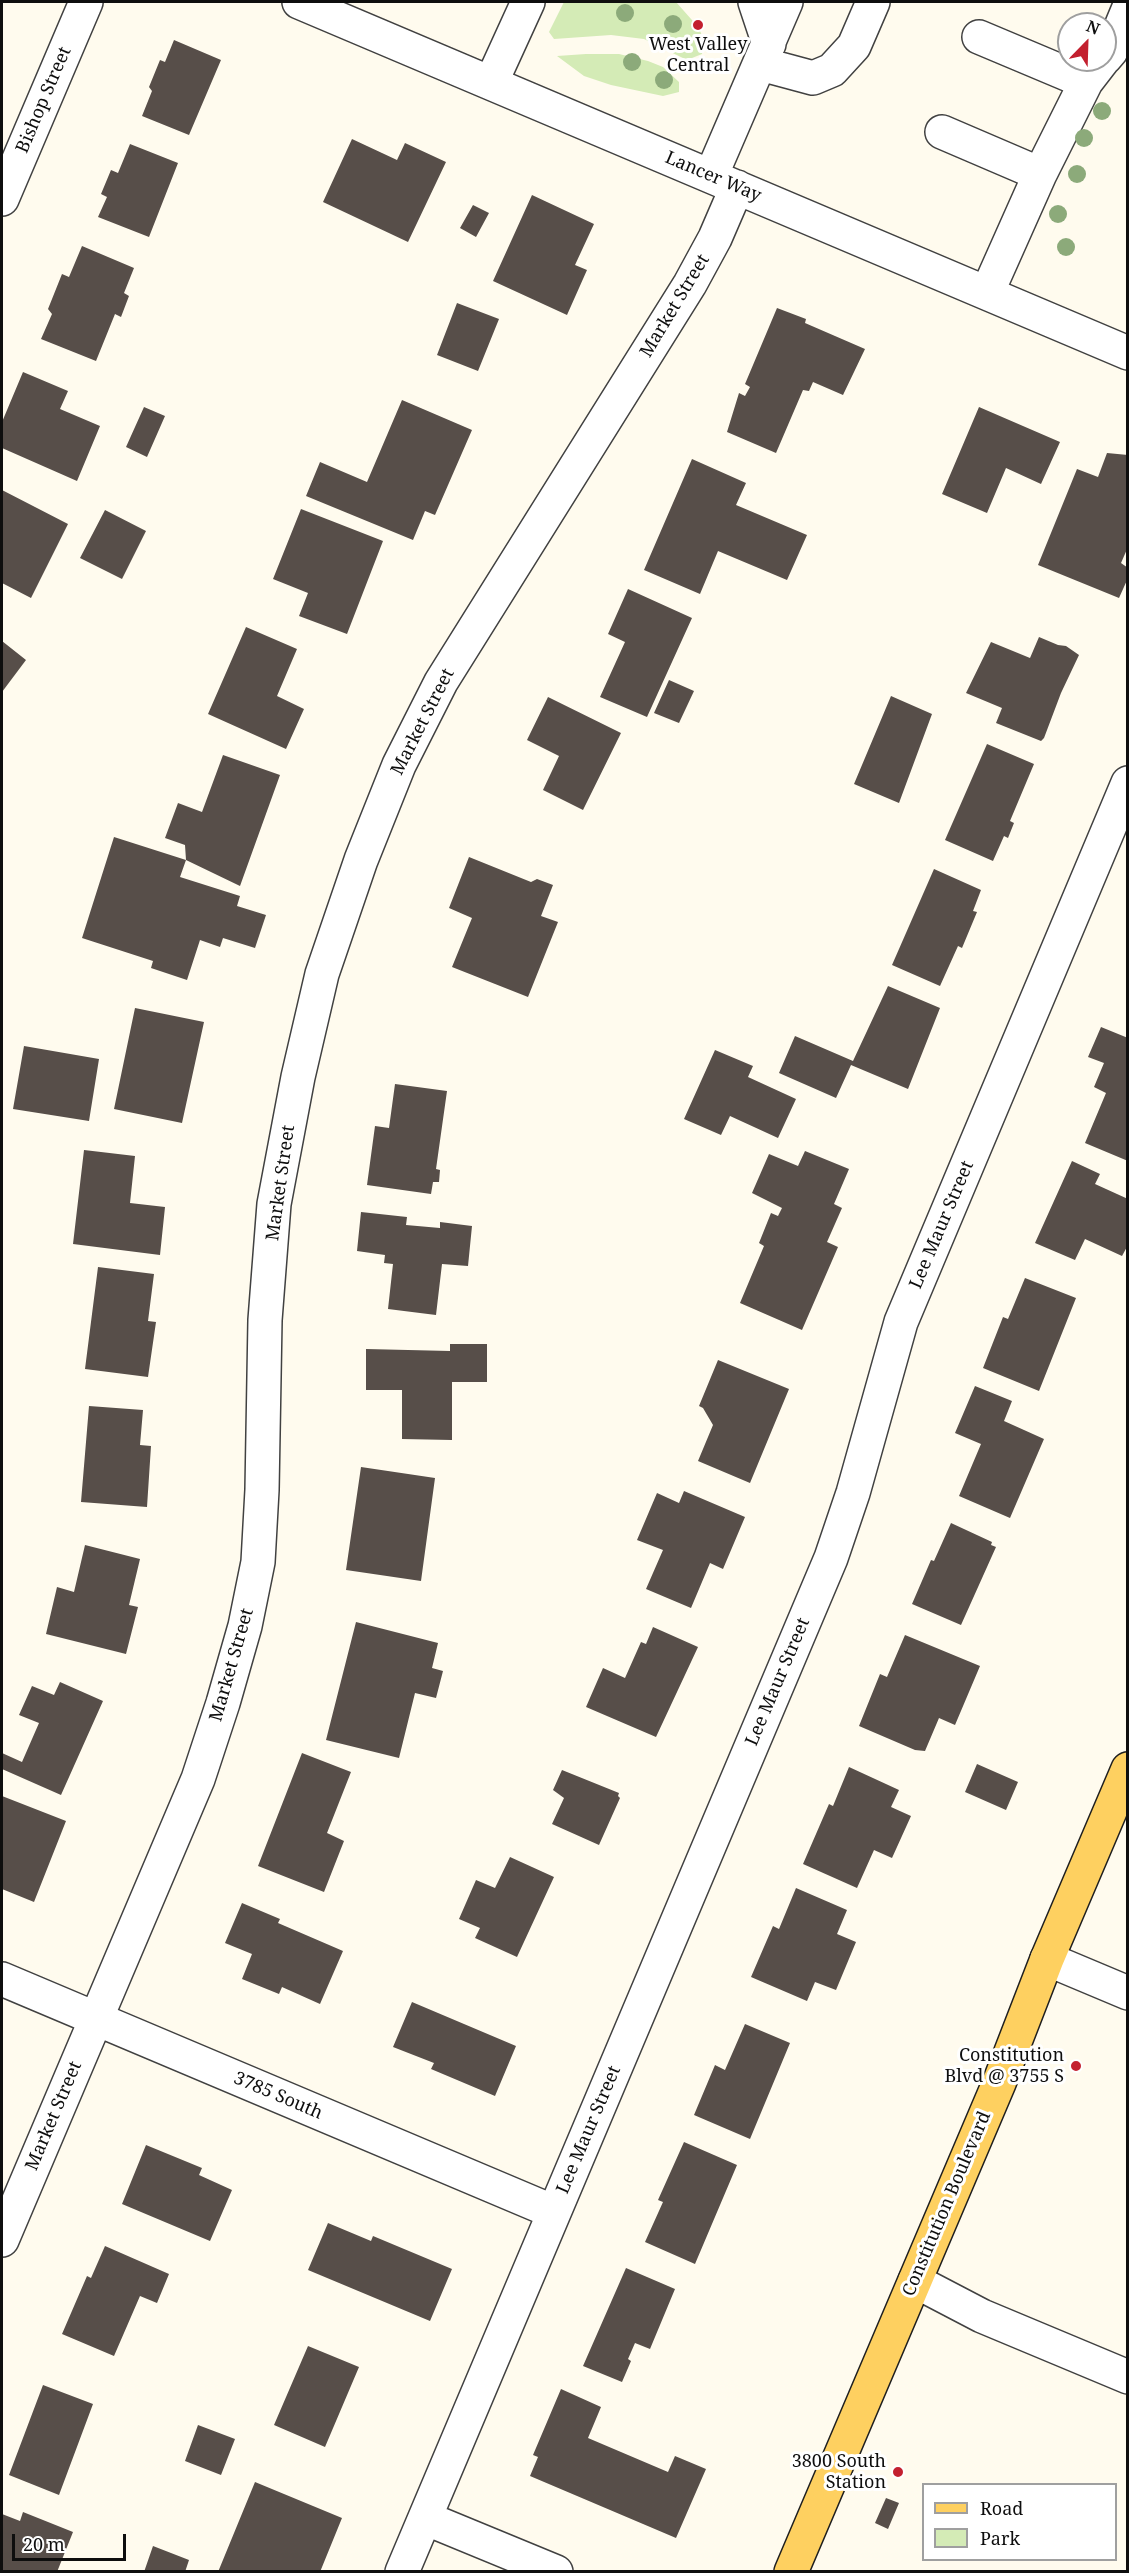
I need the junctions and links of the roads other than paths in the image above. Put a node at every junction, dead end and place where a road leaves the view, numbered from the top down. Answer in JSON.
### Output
{"nodes":[{"id":1,"x":86,"y":2,"type":"edge"},
{"id":2,"x":299,"y":2,"type":"edge"},
{"id":3,"x":528,"y":2,"type":"edge"},
{"id":4,"x":755,"y":2,"type":"edge"},
{"id":5,"x":786,"y":2,"type":"edge"},
{"id":6,"x":873,"y":2,"type":"edge"},
{"id":7,"x":1128,"y":10,"type":"edge"},
{"id":8,"x":979,"y":37,"type":"dead end"},
{"id":9,"x":1117,"y":37,"type":"edge"},
{"id":10,"x":765,"y":54,"type":"junction"},
{"id":11,"x":1057,"y":57,"type":"edge"},
{"id":12,"x":1095,"y":72,"type":"edge"},
{"id":13,"x":491,"y":83,"type":"junction"},
{"id":14,"x":942,"y":132,"type":"dead end"},
{"id":15,"x":1040,"y":174,"type":"junction"},
{"id":16,"x":724,"y":182,"type":"junction"},
{"id":17,"x":2,"y":199,"type":"edge"},
{"id":18,"x":987,"y":293,"type":"junction"},
{"id":19,"x":1128,"y":353,"type":"edge"},
{"id":20,"x":1128,"y":783,"type":"edge"},
{"id":21,"x":1128,"y":1769,"type":"edge"},
{"id":22,"x":1047,"y":1959,"type":"junction"},
{"id":23,"x":2,"y":1979,"type":"edge"},
{"id":24,"x":1128,"y":1993,"type":"edge"},
{"id":25,"x":96,"y":2019,"type":"junction"},
{"id":26,"x":554,"y":2212,"type":"junction"},
{"id":27,"x":2,"y":2240,"type":"edge"},
{"id":28,"x":915,"y":2282,"type":"junction"},
{"id":29,"x":1128,"y":2377,"type":"edge"},
{"id":30,"x":425,"y":2518,"type":"junction"},
{"id":31,"x":402,"y":2571,"type":"edge"},
{"id":32,"x":556,"y":2571,"type":"edge"},
{"id":33,"x":792,"y":2571,"type":"edge"}],
"edges":[{"from":1,"to":17,"type":"street","name":"Bishop Street"},
{"from":2,"to":13,"type":"street","name":"Lancer Way"},
{"from":3,"to":13,"type":"street"},
{"from":4,"to":10,"type":"street"},
{"from":5,"to":10,"type":"street","name":"Market Street"},
{"from":6,"to":10,"type":"street"},
{"from":7,"to":9,"type":"street"},
{"from":8,"to":11,"type":"street"},
{"from":10,"to":16,"type":"street","name":"Market Street"},
{"from":12,"to":15,"type":"street"},
{"from":13,"to":16,"type":"street","name":"Lancer Way"},
{"from":14,"to":15,"type":"street"},
{"from":15,"to":18,"type":"street"},
{"from":16,"to":18,"type":"street","name":"Lancer Way"},
{"from":16,"to":25,"type":"street","name":"Market Street"},
{"from":18,"to":19,"type":"street","name":"Lancer Way"},
{"from":20,"to":26,"type":"street","name":"Lee Maur Street"},
{"from":21,"to":22,"type":"main road","name":"Constitution Boulevard"},
{"from":22,"to":24,"type":"street"},
{"from":22,"to":28,"type":"main road","name":"Constitution Boulevard"},
{"from":23,"to":25,"type":"street","name":"3785 South"},
{"from":25,"to":26,"type":"street","name":"3785 South"},
{"from":25,"to":27,"type":"street","name":"Market Street"},
{"from":26,"to":30,"type":"street","name":"Lee Maur Street"},
{"from":28,"to":29,"type":"street"},
{"from":28,"to":33,"type":"main road","name":"Constitution Boulevard"},
{"from":30,"to":31,"type":"street","name":"Lee Maur Street"},
{"from":30,"to":32,"type":"street"}]}
